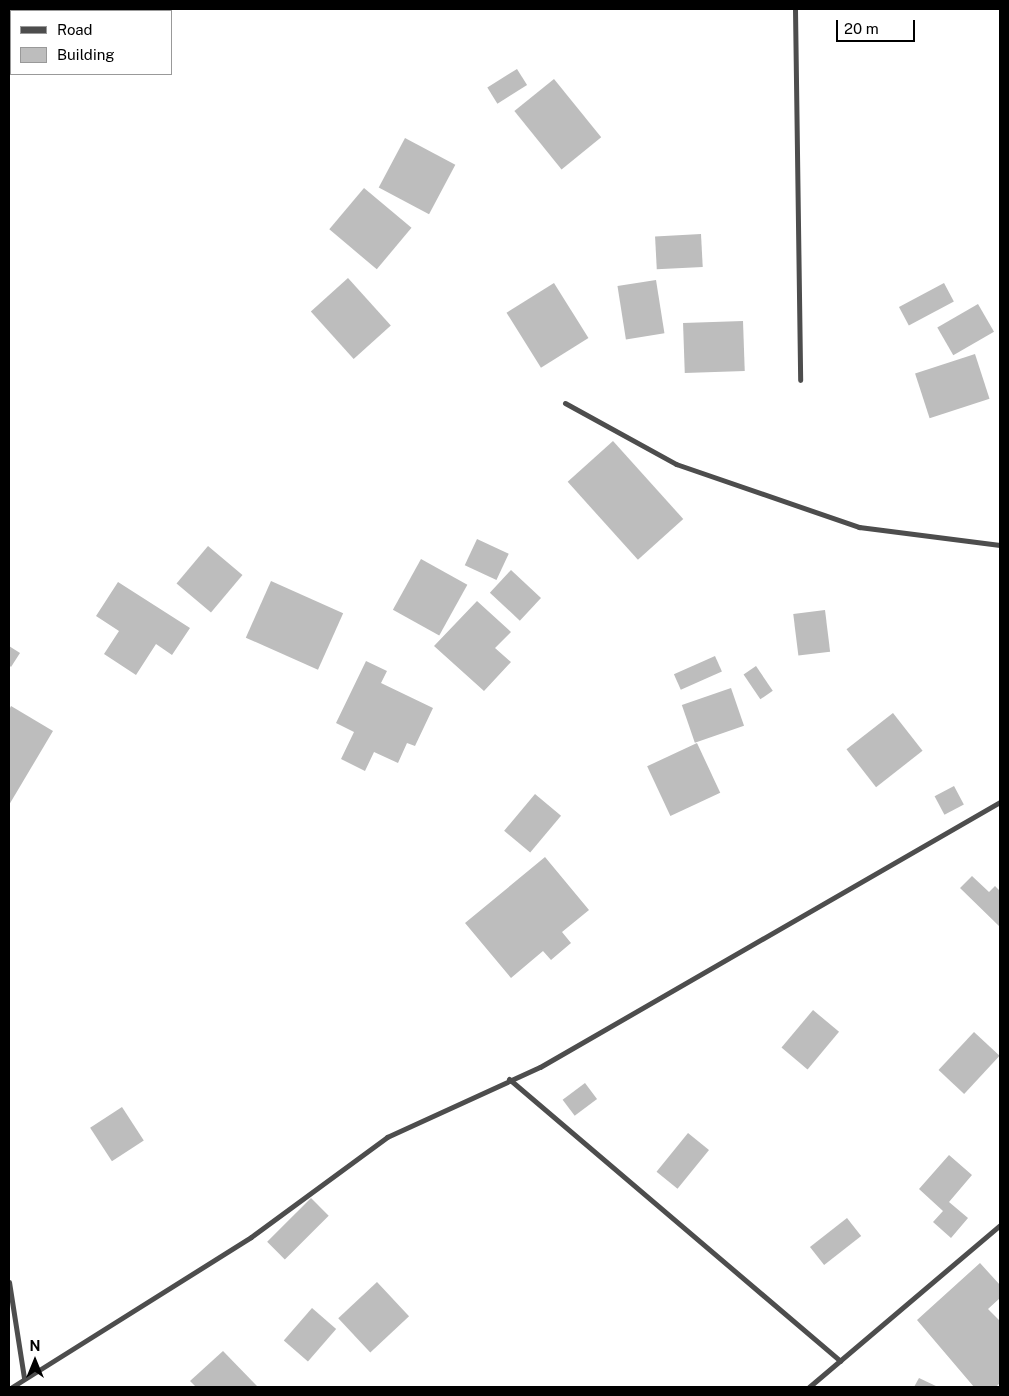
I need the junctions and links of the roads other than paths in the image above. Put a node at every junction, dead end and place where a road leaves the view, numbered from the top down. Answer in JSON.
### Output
{"nodes":[{"id":1,"x":795,"y":9,"type":"edge"},
{"id":2,"x":800,"y":380,"type":"dead end"},
{"id":3,"x":566,"y":403,"type":"dead end"},
{"id":4,"x":1000,"y":544,"type":"edge"},
{"id":5,"x":1000,"y":802,"type":"edge"},
{"id":6,"x":509,"y":1079,"type":"junction"},
{"id":7,"x":1000,"y":1225,"type":"edge"},
{"id":8,"x":9,"y":1282,"type":"edge"},
{"id":9,"x":840,"y":1361,"type":"junction"},
{"id":10,"x":24,"y":1378,"type":"junction"},
{"id":11,"x":12,"y":1387,"type":"edge"},
{"id":12,"x":809,"y":1387,"type":"edge"}],
"edges":[{"from":1,"to":2,"type":"street"},
{"from":3,"to":4,"type":"street"},
{"from":5,"to":6,"type":"street"},
{"from":6,"to":9,"type":"street"},
{"from":6,"to":10,"type":"street"},
{"from":7,"to":9,"type":"street"},
{"from":8,"to":10,"type":"street"},
{"from":9,"to":12,"type":"street"},
{"from":10,"to":11,"type":"street"}]}
